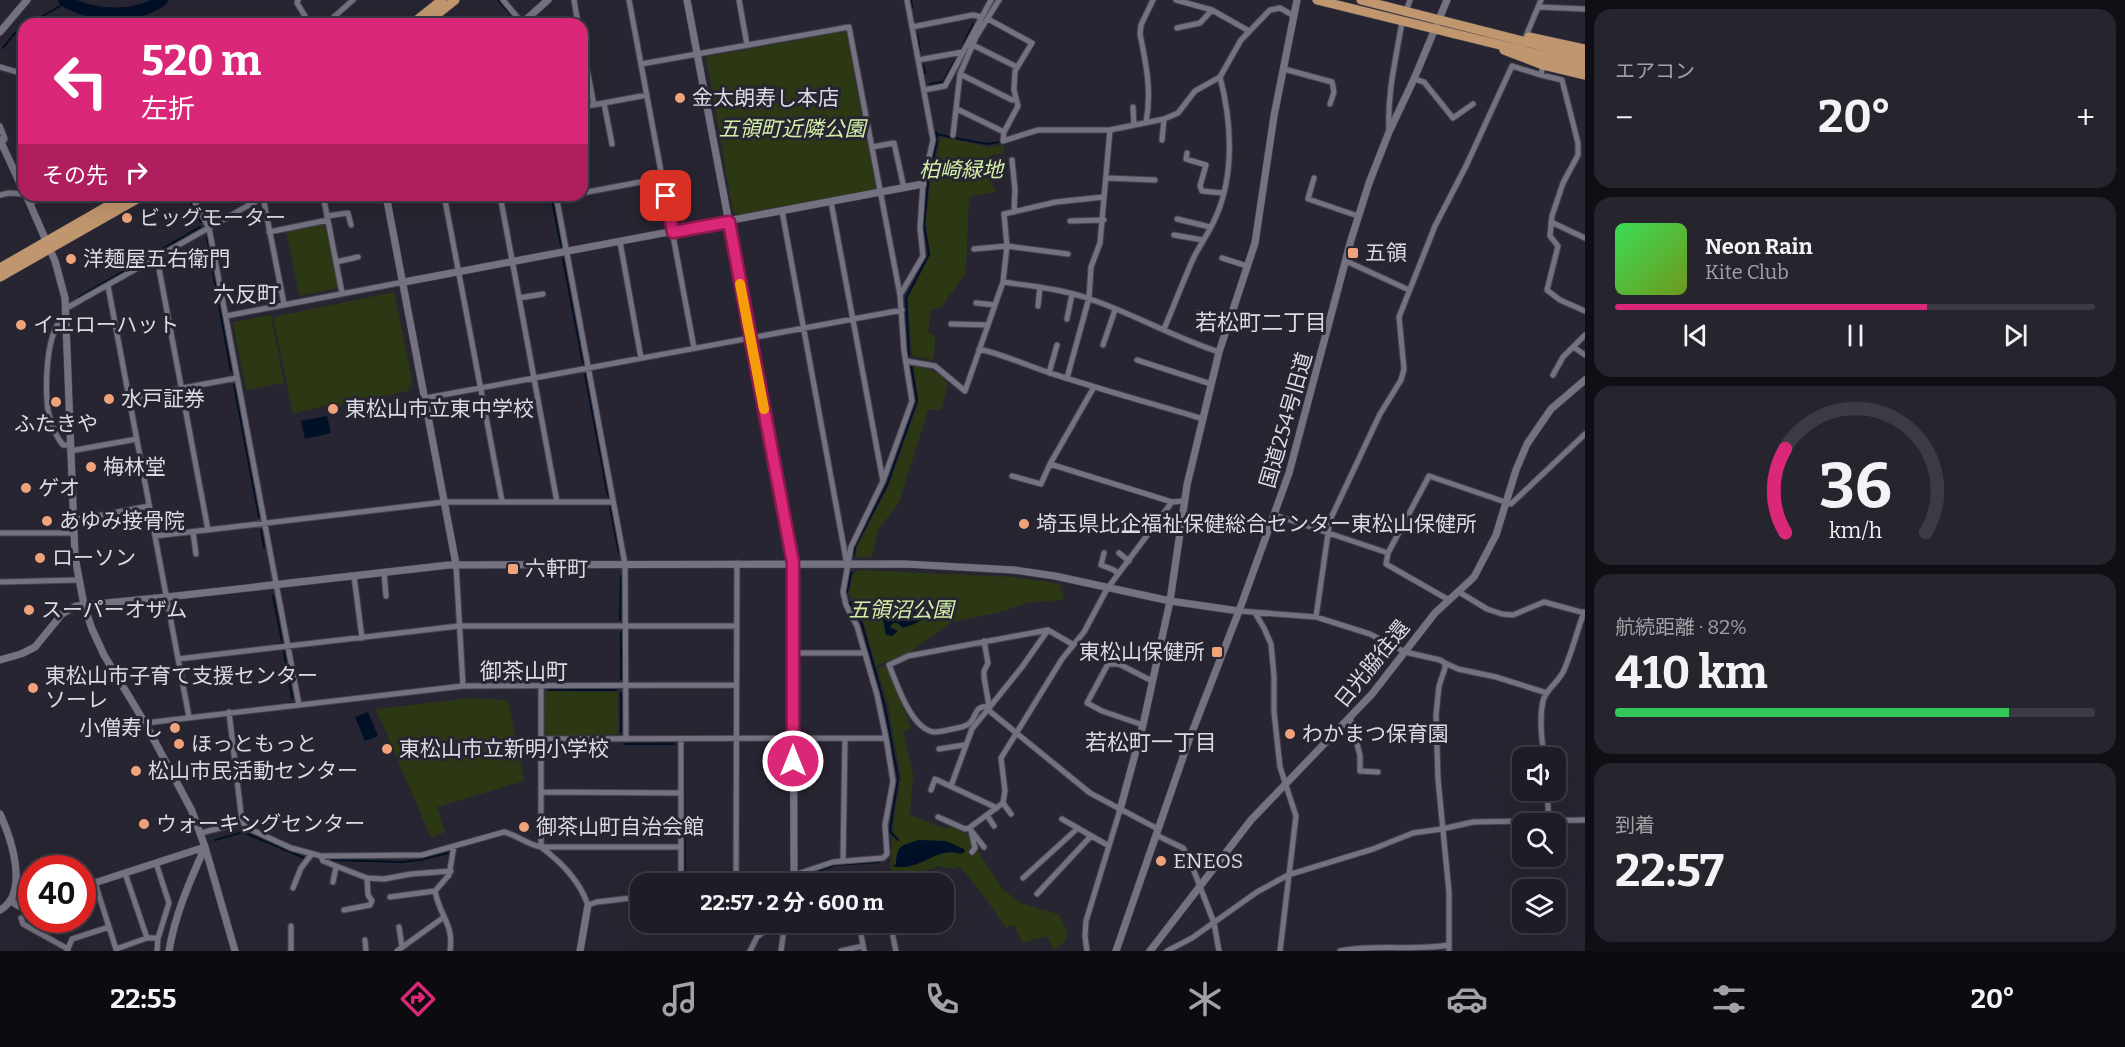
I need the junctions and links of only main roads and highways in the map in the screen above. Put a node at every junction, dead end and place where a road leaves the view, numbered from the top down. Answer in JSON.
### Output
{"nodes":[{"id":1,"x":442,"y":0,"type":"edge"},
{"id":2,"x":455,"y":0,"type":"edge"},
{"id":3,"x":1317,"y":0,"type":"edge"},
{"id":4,"x":1361,"y":0,"type":"edge"},
{"id":5,"x":420,"y":18,"type":"edge"},
{"id":6,"x":432,"y":18,"type":"edge"},
{"id":7,"x":1485,"y":30,"type":"junction"},
{"id":8,"x":1483,"y":41,"type":"junction"},
{"id":9,"x":1585,"y":49,"type":"edge"},
{"id":10,"x":1585,"y":57,"type":"edge"},
{"id":11,"x":1585,"y":66,"type":"edge"},
{"id":12,"x":1585,"y":75,"type":"edge"},
{"id":13,"x":118,"y":201,"type":"edge"},
{"id":14,"x":133,"y":201,"type":"edge"},
{"id":15,"x":49,"y":245,"type":"junction"},
{"id":16,"x":0,"y":268,"type":"edge"},
{"id":17,"x":0,"y":277,"type":"edge"}],
"edges":[{"from":1,"to":5,"type":"highway"},
{"from":2,"to":6,"type":"highway"},
{"from":3,"to":8,"type":"highway"},
{"from":4,"to":7,"type":"highway"},
{"from":7,"to":9,"type":"highway"},
{"from":7,"to":10,"type":"highway"},
{"from":8,"to":11,"type":"highway"},
{"from":8,"to":12,"type":"highway"},
{"from":13,"to":15,"type":"highway"},
{"from":14,"to":15,"type":"highway"},
{"from":15,"to":16,"type":"highway"},
{"from":15,"to":17,"type":"highway"}]}
